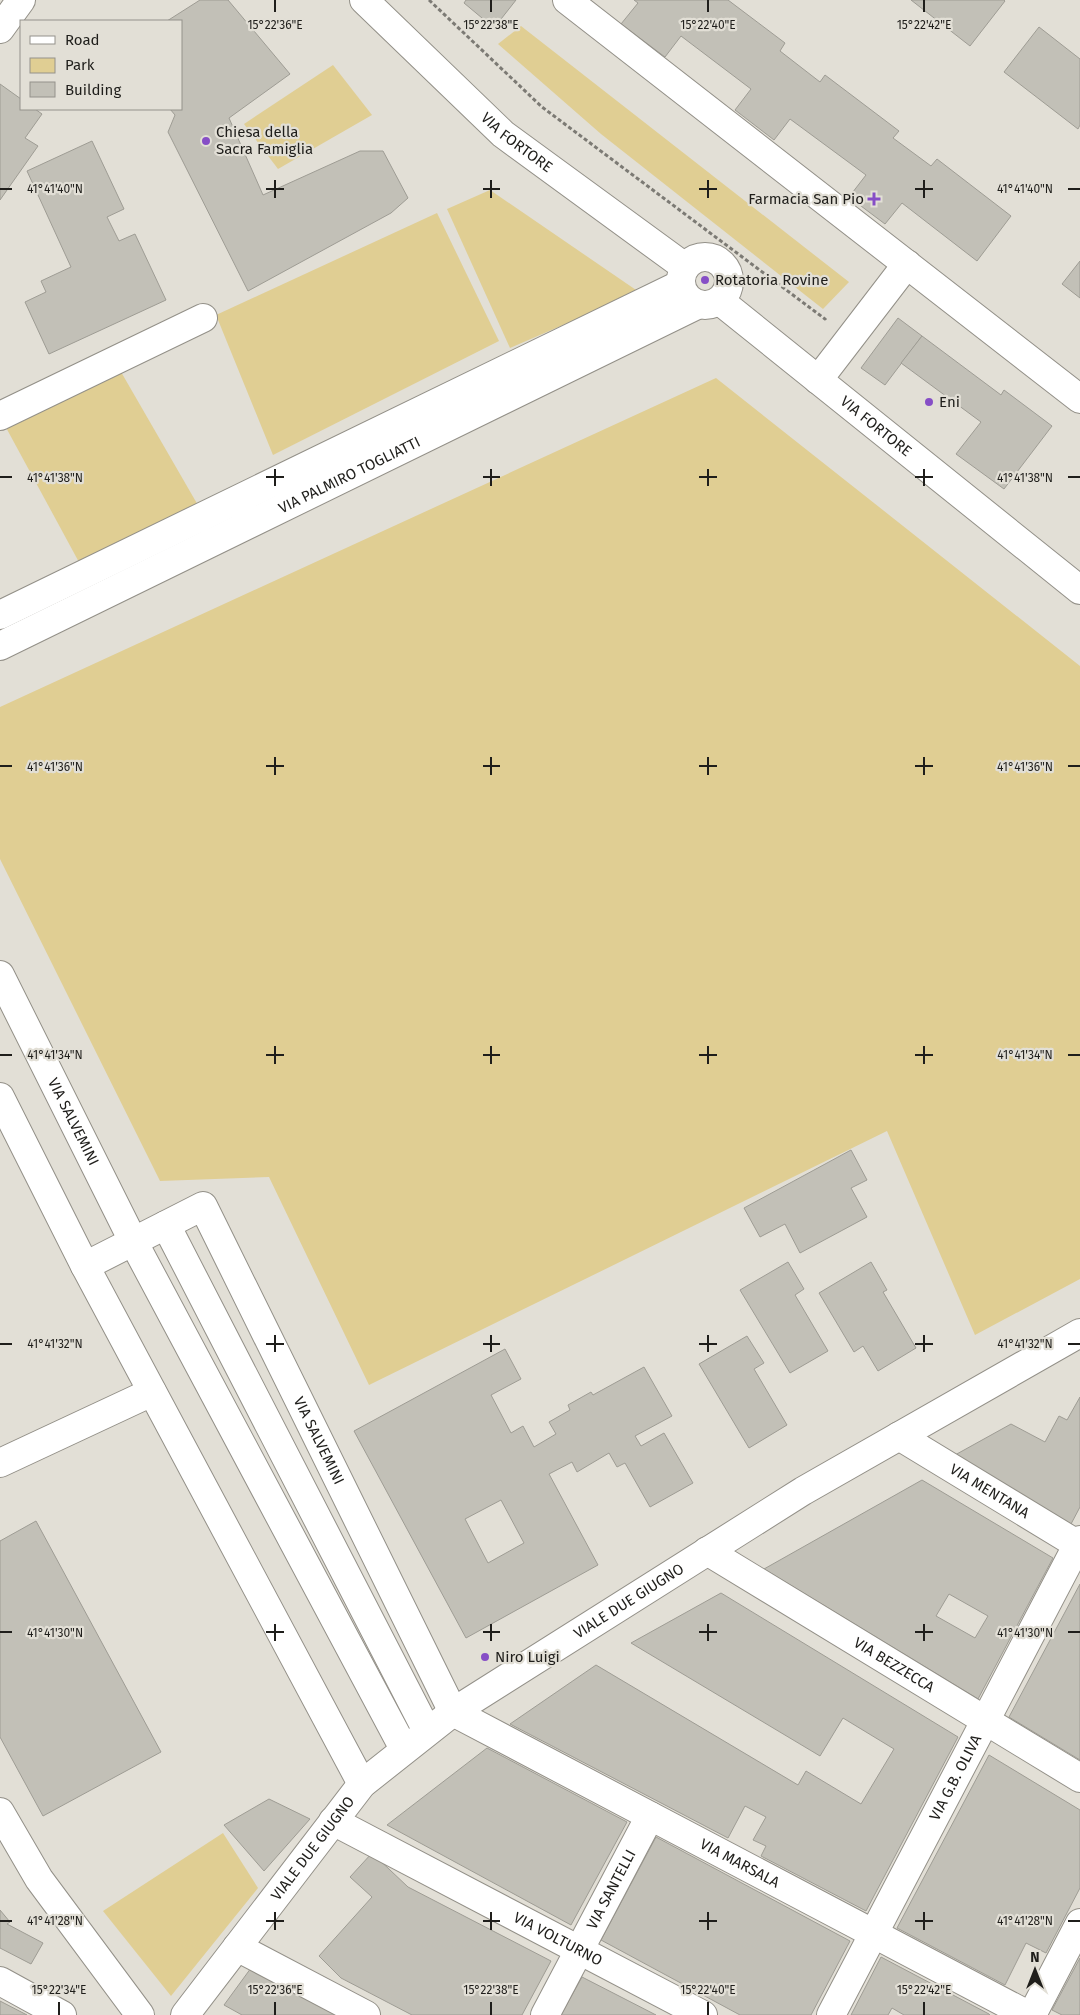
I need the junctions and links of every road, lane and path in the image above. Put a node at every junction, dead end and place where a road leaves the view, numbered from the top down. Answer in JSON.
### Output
{"nodes":[{"id":1,"x":21,"y":0,"type":"edge"},
{"id":2,"x":364,"y":0,"type":"edge"},
{"id":3,"x":429,"y":0,"type":"edge"},
{"id":4,"x":567,"y":0,"type":"edge"},
{"id":5,"x":0,"y":29,"type":"edge"},
{"id":6,"x":906,"y":264,"type":"junction"},
{"id":7,"x":683,"y":276,"type":"junction"},
{"id":8,"x":709,"y":303,"type":"junction"},
{"id":9,"x":832,"y":312,"type":"dead end"},
{"id":10,"x":203,"y":318,"type":"dead end"},
{"id":11,"x":818,"y":380,"type":"junction"},
{"id":12,"x":1080,"y":400,"type":"edge"},
{"id":13,"x":0,"y":416,"type":"edge"},
{"id":14,"x":1080,"y":590,"type":"edge"},
{"id":15,"x":0,"y":615,"type":"edge"},
{"id":16,"x":0,"y":646,"type":"edge"},
{"id":17,"x":0,"y":976,"type":"edge"},
{"id":18,"x":0,"y":1097,"type":"edge"},
{"id":19,"x":166,"y":1225,"type":"junction"},
{"id":20,"x":133,"y":1241,"type":"junction"},
{"id":21,"x":85,"y":1266,"type":"junction"},
{"id":22,"x":1080,"y":1333,"type":"edge"},
{"id":23,"x":152,"y":1392,"type":"junction"},
{"id":24,"x":899,"y":1436,"type":"junction"},
{"id":25,"x":0,"y":1463,"type":"edge"},
{"id":26,"x":1079,"y":1543,"type":"edge"},
{"id":27,"x":707,"y":1551,"type":"junction"},
{"id":28,"x":453,"y":1712,"type":"junction"},
{"id":29,"x":985,"y":1720,"type":"junction"},
{"id":30,"x":427,"y":1731,"type":"junction"},
{"id":31,"x":404,"y":1749,"type":"junction"},
{"id":32,"x":1080,"y":1778,"type":"edge"},
{"id":33,"x":362,"y":1784,"type":"junction"},
{"id":34,"x":0,"y":1812,"type":"edge"},
{"id":35,"x":650,"y":1816,"type":"junction"},
{"id":36,"x":333,"y":1821,"type":"junction"},
{"id":37,"x":1080,"y":1923,"type":"edge"},
{"id":38,"x":873,"y":1934,"type":"junction"},
{"id":39,"x":236,"y":1947,"type":"junction"},
{"id":40,"x":579,"y":1950,"type":"junction"},
{"id":41,"x":0,"y":1981,"type":"edge"},
{"id":42,"x":697,"y":2014,"type":"edge"},
{"id":43,"x":62,"y":2015,"type":"edge"},
{"id":44,"x":140,"y":2015,"type":"edge"},
{"id":45,"x":185,"y":2015,"type":"edge"},
{"id":46,"x":366,"y":2015,"type":"edge"},
{"id":47,"x":545,"y":2015,"type":"edge"},
{"id":48,"x":831,"y":2015,"type":"edge"},
{"id":49,"x":1028,"y":2015,"type":"edge"},
{"id":50,"x":1032,"y":2015,"type":"edge"}],
"edges":[{"from":1,"to":5,"type":"street"},
{"from":2,"to":7,"type":"street","name":"VIA FORTORE"},
{"from":3,"to":9,"type":"path"},
{"from":4,"to":6,"type":"street"},
{"from":6,"to":11,"type":"street"},
{"from":6,"to":12,"type":"street"},
{"from":7,"to":8,"type":"street","name":"VIA FORTORE"},
{"from":7,"to":8,"type":"street"},
{"from":7,"to":15,"type":"street","name":"VIA PALMIRO TOGLIATTI"},
{"from":8,"to":11,"type":"street","name":"VIA FORTORE"},
{"from":8,"to":16,"type":"street","name":"VIA PALMIRO TOGLIATTI"},
{"from":10,"to":13,"type":"street"},
{"from":11,"to":14,"type":"street","name":"VIA FORTORE"},
{"from":17,"to":20,"type":"street","name":"VIA SALVEMINI"},
{"from":18,"to":21,"type":"street"},
{"from":19,"to":20,"type":"street","name":"VIA SALVEMINI"},
{"from":19,"to":28,"type":"street","name":"VIA SALVEMINI"},
{"from":19,"to":30,"type":"street"},
{"from":20,"to":21,"type":"street","name":"VIA SALVEMINI"},
{"from":20,"to":31,"type":"street","name":"VIA SALVEMINI"},
{"from":21,"to":23,"type":"street"},
{"from":22,"to":24,"type":"street","name":"VIALE DUE GIUGNO"},
{"from":23,"to":25,"type":"street"},
{"from":23,"to":33,"type":"street"},
{"from":24,"to":26,"type":"street","name":"VIA MENTANA"},
{"from":24,"to":27,"type":"street","name":"VIALE DUE GIUGNO"},
{"from":26,"to":29,"type":"street","name":"VIA G.B. OLIVA"},
{"from":27,"to":28,"type":"street","name":"VIALE DUE GIUGNO"},
{"from":27,"to":29,"type":"street","name":"VIA BEZZECCA"},
{"from":28,"to":30,"type":"street","name":"VIALE DUE GIUGNO"},
{"from":28,"to":35,"type":"street","name":"VIA MARSALA"},
{"from":29,"to":32,"type":"street","name":"VIA BEZZECCA"},
{"from":29,"to":38,"type":"street","name":"VIA G.B. OLIVA"},
{"from":30,"to":31,"type":"street","name":"VIALE DUE GIUGNO"},
{"from":31,"to":33,"type":"street","name":"VIALE DUE GIUGNO"},
{"from":33,"to":36,"type":"street","name":"VIALE DUE GIUGNO"},
{"from":34,"to":44,"type":"street"},
{"from":35,"to":38,"type":"street","name":"VIA MARSALA"},
{"from":35,"to":40,"type":"street","name":"VIA SANTELLI"},
{"from":36,"to":39,"type":"street","name":"VIALE DUE GIUGNO"},
{"from":36,"to":40,"type":"street","name":"VIA VOLTURNO"},
{"from":37,"to":50,"type":"street"},
{"from":38,"to":48,"type":"street","name":"VIA G.B. OLIVA"},
{"from":38,"to":49,"type":"street","name":"VIA MARSALA"},
{"from":39,"to":45,"type":"street","name":"VIALE DUE GIUGNO"},
{"from":39,"to":46,"type":"street"},
{"from":40,"to":42,"type":"street","name":"VIA VOLTURNO"},
{"from":40,"to":47,"type":"street","name":"VIA SANTELLI"},
{"from":41,"to":43,"type":"street"}]}
